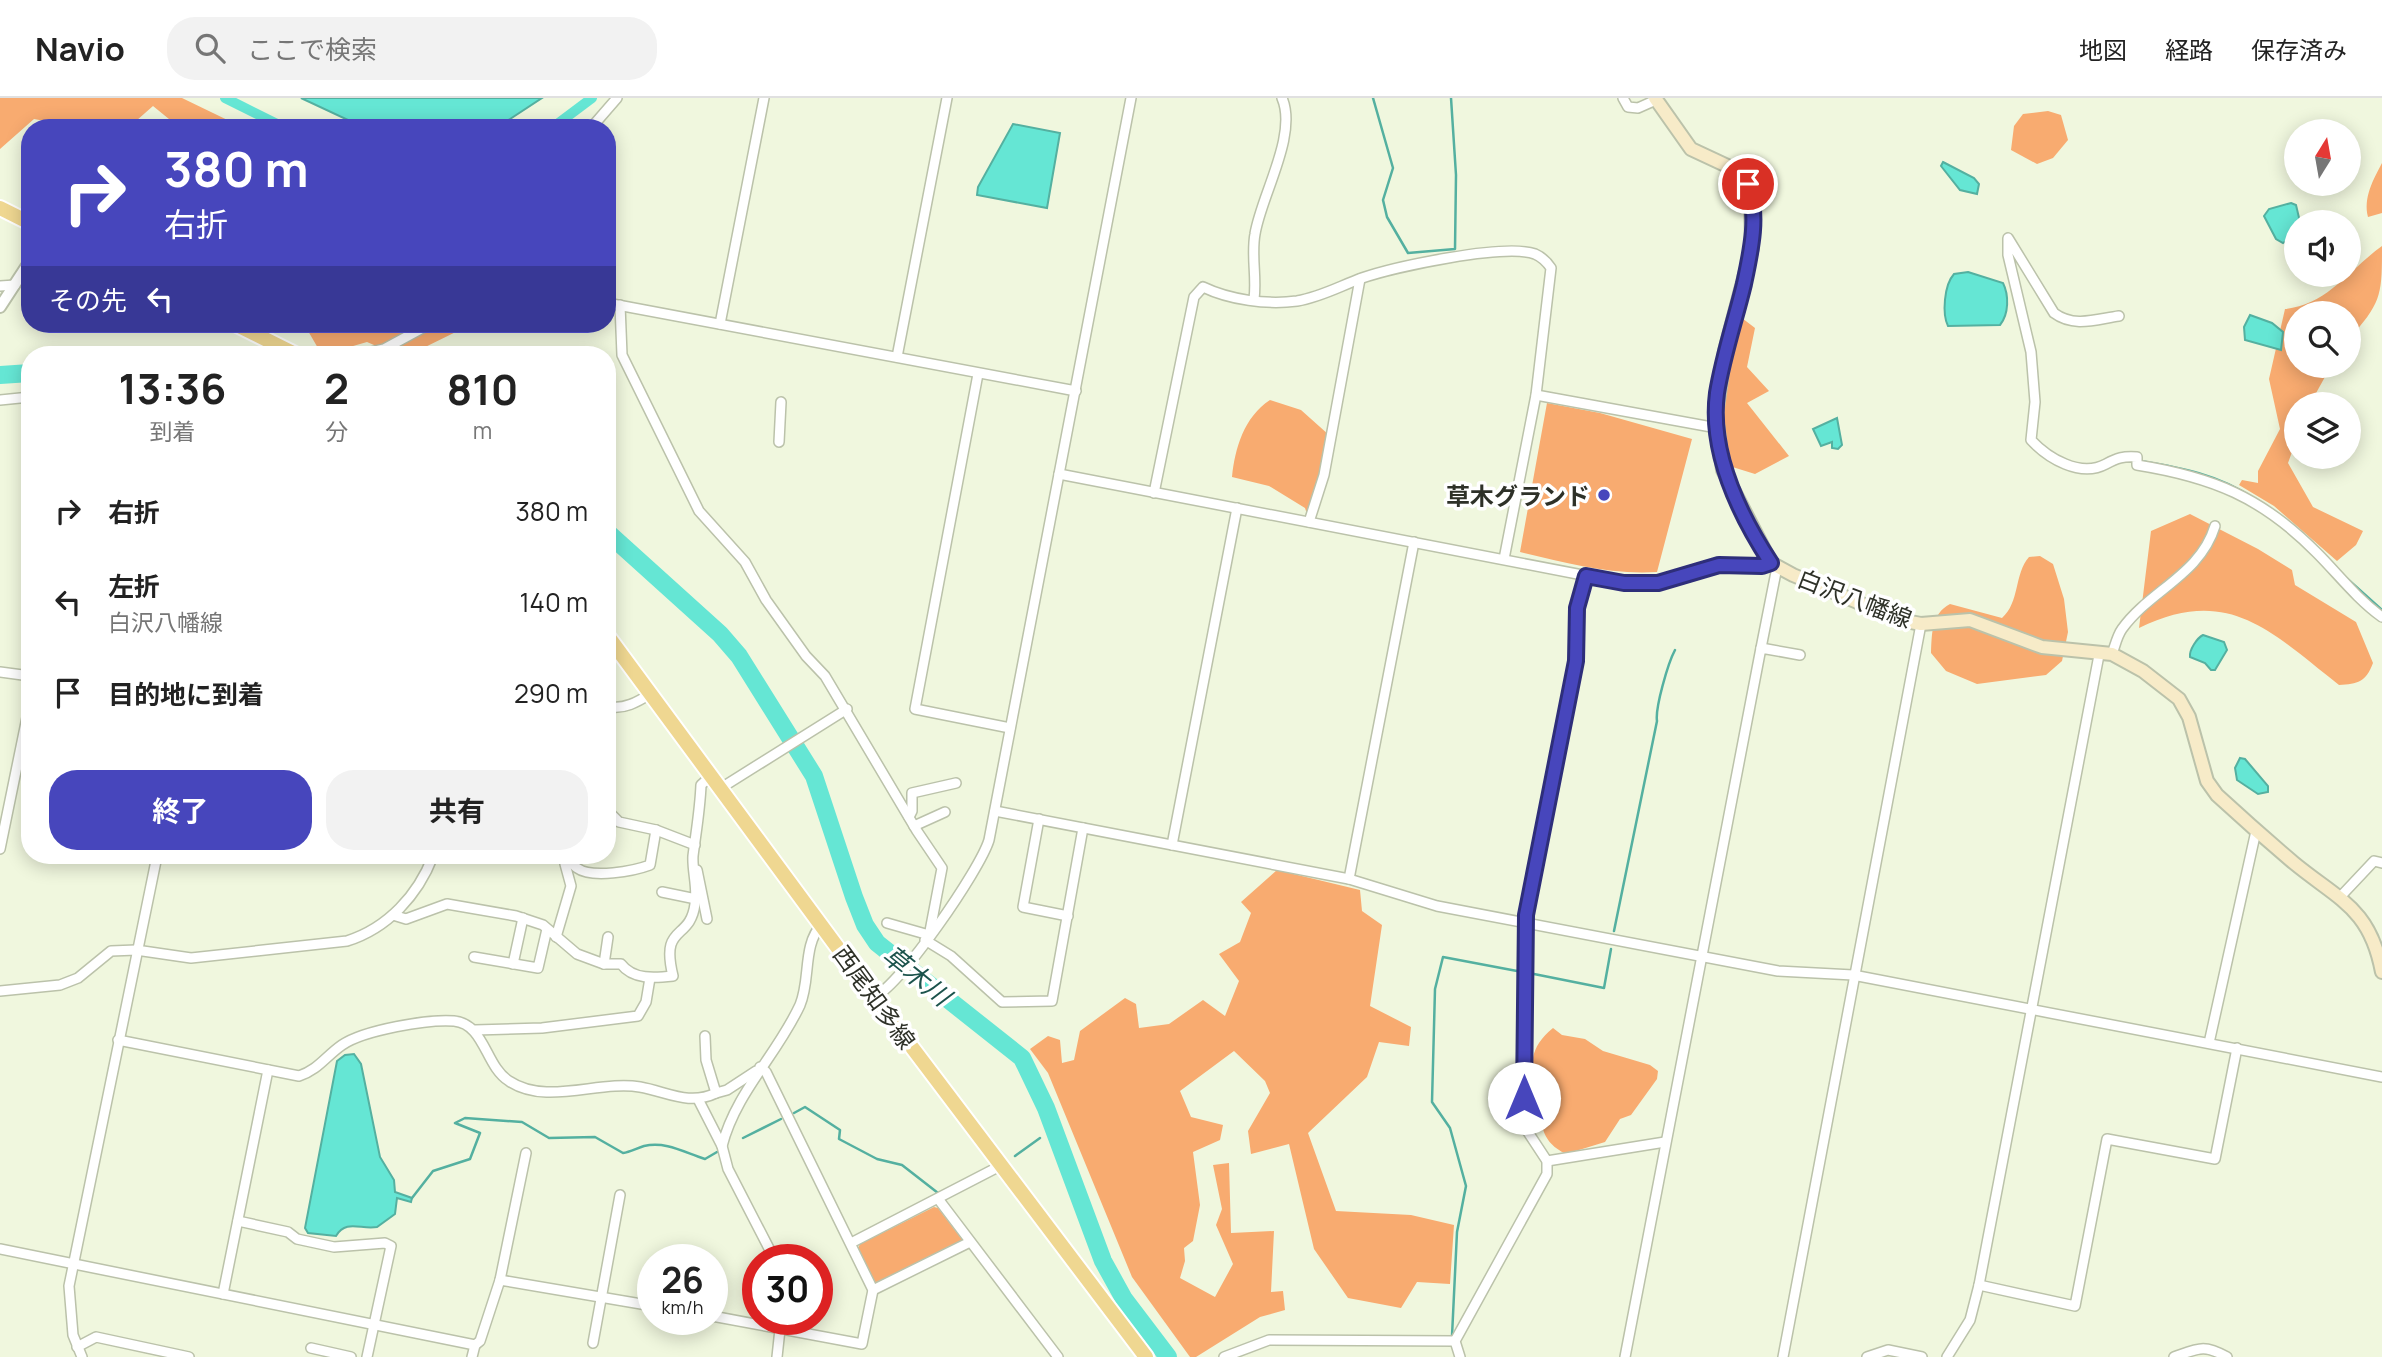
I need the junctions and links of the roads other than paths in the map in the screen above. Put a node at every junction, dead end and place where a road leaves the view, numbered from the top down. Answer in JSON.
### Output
{"nodes":[{"id":1,"x":617,"y":98,"type":"edge"},
{"id":2,"x":764,"y":98,"type":"edge"},
{"id":3,"x":947,"y":98,"type":"edge"},
{"id":4,"x":1131,"y":98,"type":"edge"},
{"id":5,"x":1282,"y":98,"type":"edge"},
{"id":6,"x":1623,"y":98,"type":"edge"},
{"id":7,"x":1655,"y":99,"type":"edge"},
{"id":8,"x":599,"y":119,"type":"edge"},
{"id":9,"x":0,"y":208,"type":"edge"},
{"id":10,"x":21,"y":218,"type":"edge"},
{"id":11,"x":21,"y":275,"type":"edge"},
{"id":12,"x":1360,"y":279,"type":"junction"},
{"id":13,"x":15,"y":285,"type":"junction"},
{"id":14,"x":0,"y":286,"type":"edge"},
{"id":15,"x":1254,"y":299,"type":"junction"},
{"id":16,"x":616,"y":304,"type":"edge"},
{"id":17,"x":620,"y":305,"type":"junction"},
{"id":18,"x":0,"y":307,"type":"edge"},
{"id":19,"x":2119,"y":316,"type":"dead end"},
{"id":20,"x":720,"y":324,"type":"junction"},
{"id":21,"x":253,"y":333,"type":"edge"},
{"id":22,"x":413,"y":333,"type":"edge"},
{"id":23,"x":279,"y":346,"type":"edge"},
{"id":24,"x":390,"y":346,"type":"edge"},
{"id":25,"x":897,"y":357,"type":"junction"},
{"id":26,"x":978,"y":374,"type":"junction"},
{"id":27,"x":1076,"y":391,"type":"junction"},
{"id":28,"x":1535,"y":395,"type":"junction"},
{"id":29,"x":21,"y":398,"type":"edge"},
{"id":30,"x":0,"y":400,"type":"edge"},
{"id":31,"x":781,"y":402,"type":"dead end"},
{"id":32,"x":1717,"y":428,"type":"junction"},
{"id":33,"x":779,"y":442,"type":"dead end"},
{"id":34,"x":1059,"y":474,"type":"junction"},
{"id":35,"x":1154,"y":493,"type":"junction"},
{"id":36,"x":1237,"y":508,"type":"junction"},
{"id":37,"x":1309,"y":522,"type":"junction"},
{"id":38,"x":2215,"y":526,"type":"dead end"},
{"id":39,"x":1414,"y":542,"type":"junction"},
{"id":40,"x":1504,"y":559,"type":"junction"},
{"id":41,"x":1774,"y":565,"type":"junction"},
{"id":42,"x":1586,"y":576,"type":"junction"},
{"id":43,"x":2382,"y":617,"type":"edge"},
{"id":44,"x":1921,"y":624,"type":"junction"},
{"id":45,"x":616,"y":647,"type":"edge"},
{"id":46,"x":1761,"y":648,"type":"junction"},
{"id":47,"x":2105,"y":654,"type":"junction"},
{"id":48,"x":1800,"y":655,"type":"dead end"},
{"id":49,"x":0,"y":672,"type":"edge"},
{"id":50,"x":21,"y":675,"type":"edge"},
{"id":51,"x":652,"y":693,"type":"junction"},
{"id":52,"x":616,"y":707,"type":"edge"},
{"id":53,"x":847,"y":709,"type":"junction"},
{"id":54,"x":1010,"y":728,"type":"junction"},
{"id":55,"x":21,"y":747,"type":"edge"},
{"id":56,"x":712,"y":775,"type":"junction"},
{"id":57,"x":956,"y":783,"type":"dead end"},
{"id":58,"x":721,"y":788,"type":"junction"},
{"id":59,"x":995,"y":811,"type":"junction"},
{"id":60,"x":945,"y":812,"type":"dead end"},
{"id":61,"x":616,"y":819,"type":"edge"},
{"id":62,"x":1039,"y":819,"type":"junction"},
{"id":63,"x":912,"y":822,"type":"junction"},
{"id":64,"x":1083,"y":828,"type":"junction"},
{"id":65,"x":656,"y":831,"type":"junction"},
{"id":66,"x":2256,"y":831,"type":"junction"},
{"id":67,"x":695,"y":845,"type":"junction"},
{"id":68,"x":1172,"y":845,"type":"junction"},
{"id":69,"x":0,"y":849,"type":"edge"},
{"id":70,"x":2382,"y":863,"type":"edge"},
{"id":71,"x":155,"y":864,"type":"edge"},
{"id":72,"x":429,"y":864,"type":"edge"},
{"id":73,"x":565,"y":864,"type":"edge"},
{"id":74,"x":573,"y":864,"type":"edge"},
{"id":75,"x":694,"y":868,"type":"junction"},
{"id":76,"x":1349,"y":879,"type":"junction"},
{"id":77,"x":662,"y":892,"type":"dead end"},
{"id":78,"x":2341,"y":896,"type":"junction"},
{"id":79,"x":696,"y":899,"type":"junction"},
{"id":80,"x":393,"y":915,"type":"junction"},
{"id":81,"x":1068,"y":916,"type":"junction"},
{"id":82,"x":523,"y":918,"type":"junction"},
{"id":83,"x":708,"y":919,"type":"dead end"},
{"id":84,"x":1526,"y":922,"type":"junction"},
{"id":85,"x":887,"y":923,"type":"dead end"},
{"id":86,"x":822,"y":924,"type":"junction"},
{"id":87,"x":547,"y":929,"type":"junction"},
{"id":88,"x":928,"y":936,"type":"junction"},
{"id":89,"x":556,"y":937,"type":"junction"},
{"id":90,"x":608,"y":937,"type":"dead end"},
{"id":91,"x":136,"y":950,"type":"junction"},
{"id":92,"x":1702,"y":956,"type":"junction"},
{"id":93,"x":474,"y":957,"type":"dead end"},
{"id":94,"x":513,"y":964,"type":"junction"},
{"id":95,"x":604,"y":964,"type":"junction"},
{"id":96,"x":2382,"y":972,"type":"edge"},
{"id":97,"x":1853,"y":975,"type":"junction"},
{"id":98,"x":650,"y":978,"type":"junction"},
{"id":99,"x":0,"y":991,"type":"edge"},
{"id":100,"x":874,"y":997,"type":"junction"},
{"id":101,"x":2031,"y":1009,"type":"junction"},
{"id":102,"x":475,"y":1030,"type":"junction"},
{"id":103,"x":705,"y":1037,"type":"dead end"},
{"id":104,"x":118,"y":1040,"type":"junction"},
{"id":105,"x":2209,"y":1043,"type":"junction"},
{"id":106,"x":2237,"y":1048,"type":"junction"},
{"id":107,"x":759,"y":1069,"type":"junction"},
{"id":108,"x":268,"y":1070,"type":"junction"},
{"id":109,"x":2382,"y":1077,"type":"edge"},
{"id":110,"x":716,"y":1093,"type":"junction"},
{"id":111,"x":699,"y":1101,"type":"junction"},
{"id":112,"x":1665,"y":1142,"type":"junction"},
{"id":113,"x":722,"y":1146,"type":"junction"},
{"id":114,"x":526,"y":1153,"type":"dead end"},
{"id":115,"x":1547,"y":1161,"type":"junction"},
{"id":116,"x":1000,"y":1166,"type":"junction"},
{"id":117,"x":620,"y":1195,"type":"dead end"},
{"id":118,"x":939,"y":1200,"type":"junction"},
{"id":119,"x":238,"y":1221,"type":"junction"},
{"id":120,"x":970,"y":1242,"type":"junction"},
{"id":121,"x":851,"y":1243,"type":"junction"},
{"id":122,"x":767,"y":1244,"type":"edge"},
{"id":123,"x":0,"y":1249,"type":"edge"},
{"id":124,"x":72,"y":1263,"type":"junction"},
{"id":125,"x":500,"y":1280,"type":"junction"},
{"id":126,"x":1979,"y":1285,"type":"junction"},
{"id":127,"x":873,"y":1290,"type":"junction"},
{"id":128,"x":223,"y":1294,"type":"junction"},
{"id":129,"x":600,"y":1297,"type":"junction"},
{"id":130,"x":637,"y":1303,"type":"edge"},
{"id":131,"x":374,"y":1325,"type":"junction"},
{"id":132,"x":780,"y":1335,"type":"edge"},
{"id":133,"x":827,"y":1335,"type":"edge"},
{"id":134,"x":1455,"y":1341,"type":"junction"},
{"id":135,"x":593,"y":1342,"type":"dead end"},
{"id":136,"x":475,"y":1345,"type":"junction"},
{"id":137,"x":311,"y":1348,"type":"dead end"},
{"id":138,"x":79,"y":1352,"type":"edge"},
{"id":139,"x":158,"y":1353,"type":"edge"},
{"id":140,"x":189,"y":1357,"type":"edge"},
{"id":141,"x":351,"y":1357,"type":"edge"},
{"id":142,"x":367,"y":1357,"type":"edge"},
{"id":143,"x":472,"y":1357,"type":"edge"},
{"id":144,"x":777,"y":1357,"type":"edge"},
{"id":145,"x":1058,"y":1357,"type":"edge"},
{"id":146,"x":1146,"y":1357,"type":"edge"},
{"id":147,"x":1224,"y":1357,"type":"edge"},
{"id":148,"x":1460,"y":1357,"type":"edge"},
{"id":149,"x":1625,"y":1357,"type":"edge"},
{"id":150,"x":1783,"y":1357,"type":"edge"},
{"id":151,"x":1867,"y":1357,"type":"edge"},
{"id":152,"x":1922,"y":1357,"type":"edge"},
{"id":153,"x":1947,"y":1357,"type":"edge"},
{"id":154,"x":2174,"y":1357,"type":"edge"},
{"id":155,"x":2227,"y":1357,"type":"edge"}],
"edges":[{"from":1,"to":8,"type":"street"},
{"from":2,"to":20,"type":"street"},
{"from":3,"to":25,"type":"street"},
{"from":4,"to":27,"type":"street"},
{"from":5,"to":15,"type":"street"},
{"from":6,"to":7,"type":"street"},
{"from":7,"to":32,"type":"main road","name":"白沢八幡線"},
{"from":9,"to":10,"type":"main road"},
{"from":11,"to":13,"type":"street"},
{"from":12,"to":15,"type":"street"},
{"from":12,"to":28,"type":"street"},
{"from":12,"to":37,"type":"street"},
{"from":13,"to":14,"type":"street"},
{"from":13,"to":18,"type":"street"},
{"from":15,"to":35,"type":"street"},
{"from":16,"to":17,"type":"street"},
{"from":17,"to":20,"type":"street"},
{"from":17,"to":53,"type":"street"},
{"from":19,"to":43,"type":"street"},
{"from":20,"to":25,"type":"street"},
{"from":21,"to":23,"type":"main road"},
{"from":22,"to":24,"type":"street"},
{"from":25,"to":26,"type":"street"},
{"from":26,"to":27,"type":"street"},
{"from":26,"to":54,"type":"street"},
{"from":27,"to":34,"type":"street"},
{"from":28,"to":32,"type":"street"},
{"from":28,"to":40,"type":"street"},
{"from":29,"to":30,"type":"street"},
{"from":31,"to":33,"type":"street"},
{"from":32,"to":41,"type":"main road","name":"白沢八幡線"},
{"from":34,"to":35,"type":"street"},
{"from":34,"to":54,"type":"street"},
{"from":35,"to":36,"type":"street"},
{"from":36,"to":37,"type":"street"},
{"from":36,"to":68,"type":"street"},
{"from":37,"to":39,"type":"street"},
{"from":38,"to":47,"type":"street"},
{"from":39,"to":40,"type":"street"},
{"from":39,"to":76,"type":"street"},
{"from":40,"to":42,"type":"street"},
{"from":41,"to":42,"type":"street"},
{"from":41,"to":44,"type":"main road","name":"白沢八幡線"},
{"from":41,"to":46,"type":"street"},
{"from":42,"to":84,"type":"street"},
{"from":44,"to":47,"type":"main road","name":"白沢八幡線"},
{"from":44,"to":97,"type":"street"},
{"from":45,"to":51,"type":"main road","name":"西尾知多線"},
{"from":46,"to":48,"type":"street"},
{"from":46,"to":92,"type":"street"},
{"from":47,"to":66,"type":"main road","name":"白沢八幡線"},
{"from":47,"to":101,"type":"street"},
{"from":49,"to":50,"type":"street"},
{"from":51,"to":52,"type":"street"},
{"from":51,"to":56,"type":"main road","name":"西尾知多線"},
{"from":53,"to":58,"type":"street"},
{"from":53,"to":63,"type":"street"},
{"from":54,"to":59,"type":"street"},
{"from":55,"to":69,"type":"street"},
{"from":56,"to":58,"type":"main road","name":"西尾知多線"},
{"from":56,"to":67,"type":"street"},
{"from":57,"to":63,"type":"street"},
{"from":58,"to":86,"type":"main road","name":"西尾知多線"},
{"from":59,"to":62,"type":"street"},
{"from":59,"to":88,"type":"street"},
{"from":60,"to":63,"type":"street"},
{"from":61,"to":65,"type":"street"},
{"from":62,"to":64,"type":"street"},
{"from":62,"to":81,"type":"street"},
{"from":63,"to":88,"type":"street"},
{"from":64,"to":68,"type":"street"},
{"from":64,"to":81,"type":"street"},
{"from":65,"to":67,"type":"street"},
{"from":65,"to":74,"type":"street"},
{"from":66,"to":78,"type":"main road","name":"白沢八幡線"},
{"from":66,"to":105,"type":"street"},
{"from":67,"to":75,"type":"street"},
{"from":68,"to":76,"type":"street"},
{"from":70,"to":78,"type":"street"},
{"from":71,"to":91,"type":"street"},
{"from":72,"to":80,"type":"street"},
{"from":73,"to":89,"type":"street"},
{"from":75,"to":79,"type":"street"},
{"from":75,"to":83,"type":"street"},
{"from":76,"to":84,"type":"street"},
{"from":77,"to":79,"type":"street"},
{"from":78,"to":96,"type":"main road","name":"白沢八幡線"},
{"from":79,"to":98,"type":"street"},
{"from":80,"to":82,"type":"street"},
{"from":80,"to":91,"type":"street"},
{"from":81,"to":88,"type":"street"},
{"from":82,"to":87,"type":"street"},
{"from":82,"to":94,"type":"street"},
{"from":84,"to":92,"type":"street"},
{"from":84,"to":115,"type":"street"},
{"from":85,"to":88,"type":"street"},
{"from":86,"to":100,"type":"main road","name":"西尾知多線"},
{"from":86,"to":107,"type":"street"},
{"from":87,"to":89,"type":"street"},
{"from":87,"to":94,"type":"street"},
{"from":88,"to":100,"type":"street"},
{"from":89,"to":95,"type":"street"},
{"from":90,"to":95,"type":"street"},
{"from":91,"to":99,"type":"street"},
{"from":91,"to":104,"type":"street"},
{"from":92,"to":97,"type":"street"},
{"from":92,"to":112,"type":"street"},
{"from":93,"to":94,"type":"street"},
{"from":95,"to":98,"type":"street"},
{"from":97,"to":101,"type":"street"},
{"from":97,"to":150,"type":"street"},
{"from":98,"to":102,"type":"street"},
{"from":100,"to":116,"type":"main road","name":"西尾知多線"},
{"from":101,"to":105,"type":"street"},
{"from":101,"to":126,"type":"street"},
{"from":102,"to":108,"type":"street"},
{"from":102,"to":111,"type":"street"},
{"from":103,"to":110,"type":"street"},
{"from":104,"to":108,"type":"street"},
{"from":104,"to":124,"type":"street"},
{"from":105,"to":106,"type":"street"},
{"from":106,"to":109,"type":"street"},
{"from":106,"to":126,"type":"street"},
{"from":107,"to":110,"type":"street"},
{"from":107,"to":113,"type":"street"},
{"from":107,"to":121,"type":"street"},
{"from":108,"to":119,"type":"street"},
{"from":110,"to":111,"type":"street"},
{"from":111,"to":113,"type":"street"},
{"from":112,"to":115,"type":"street"},
{"from":112,"to":149,"type":"street"},
{"from":113,"to":122,"type":"street"},
{"from":114,"to":125,"type":"street"},
{"from":115,"to":134,"type":"street"},
{"from":116,"to":118,"type":"street"},
{"from":116,"to":146,"type":"main road","name":"西尾知多線"},
{"from":117,"to":129,"type":"street"},
{"from":118,"to":120,"type":"street"},
{"from":118,"to":121,"type":"street"},
{"from":119,"to":128,"type":"street"},
{"from":119,"to":131,"type":"street"},
{"from":120,"to":127,"type":"street"},
{"from":120,"to":145,"type":"street"},
{"from":121,"to":127,"type":"street"},
{"from":123,"to":124,"type":"street"},
{"from":124,"to":128,"type":"street"},
{"from":124,"to":138,"type":"street"},
{"from":125,"to":129,"type":"street"},
{"from":125,"to":136,"type":"street"},
{"from":126,"to":153,"type":"street"},
{"from":127,"to":133,"type":"street"},
{"from":128,"to":131,"type":"street"},
{"from":129,"to":130,"type":"street"},
{"from":129,"to":135,"type":"street"},
{"from":131,"to":136,"type":"street"},
{"from":131,"to":142,"type":"street"},
{"from":132,"to":144,"type":"street"},
{"from":134,"to":147,"type":"street"},
{"from":134,"to":148,"type":"street"},
{"from":136,"to":143,"type":"street"},
{"from":137,"to":141,"type":"street"},
{"from":138,"to":139,"type":"street"},
{"from":139,"to":140,"type":"street"},
{"from":151,"to":152,"type":"street"},
{"from":154,"to":155,"type":"street"}]}
